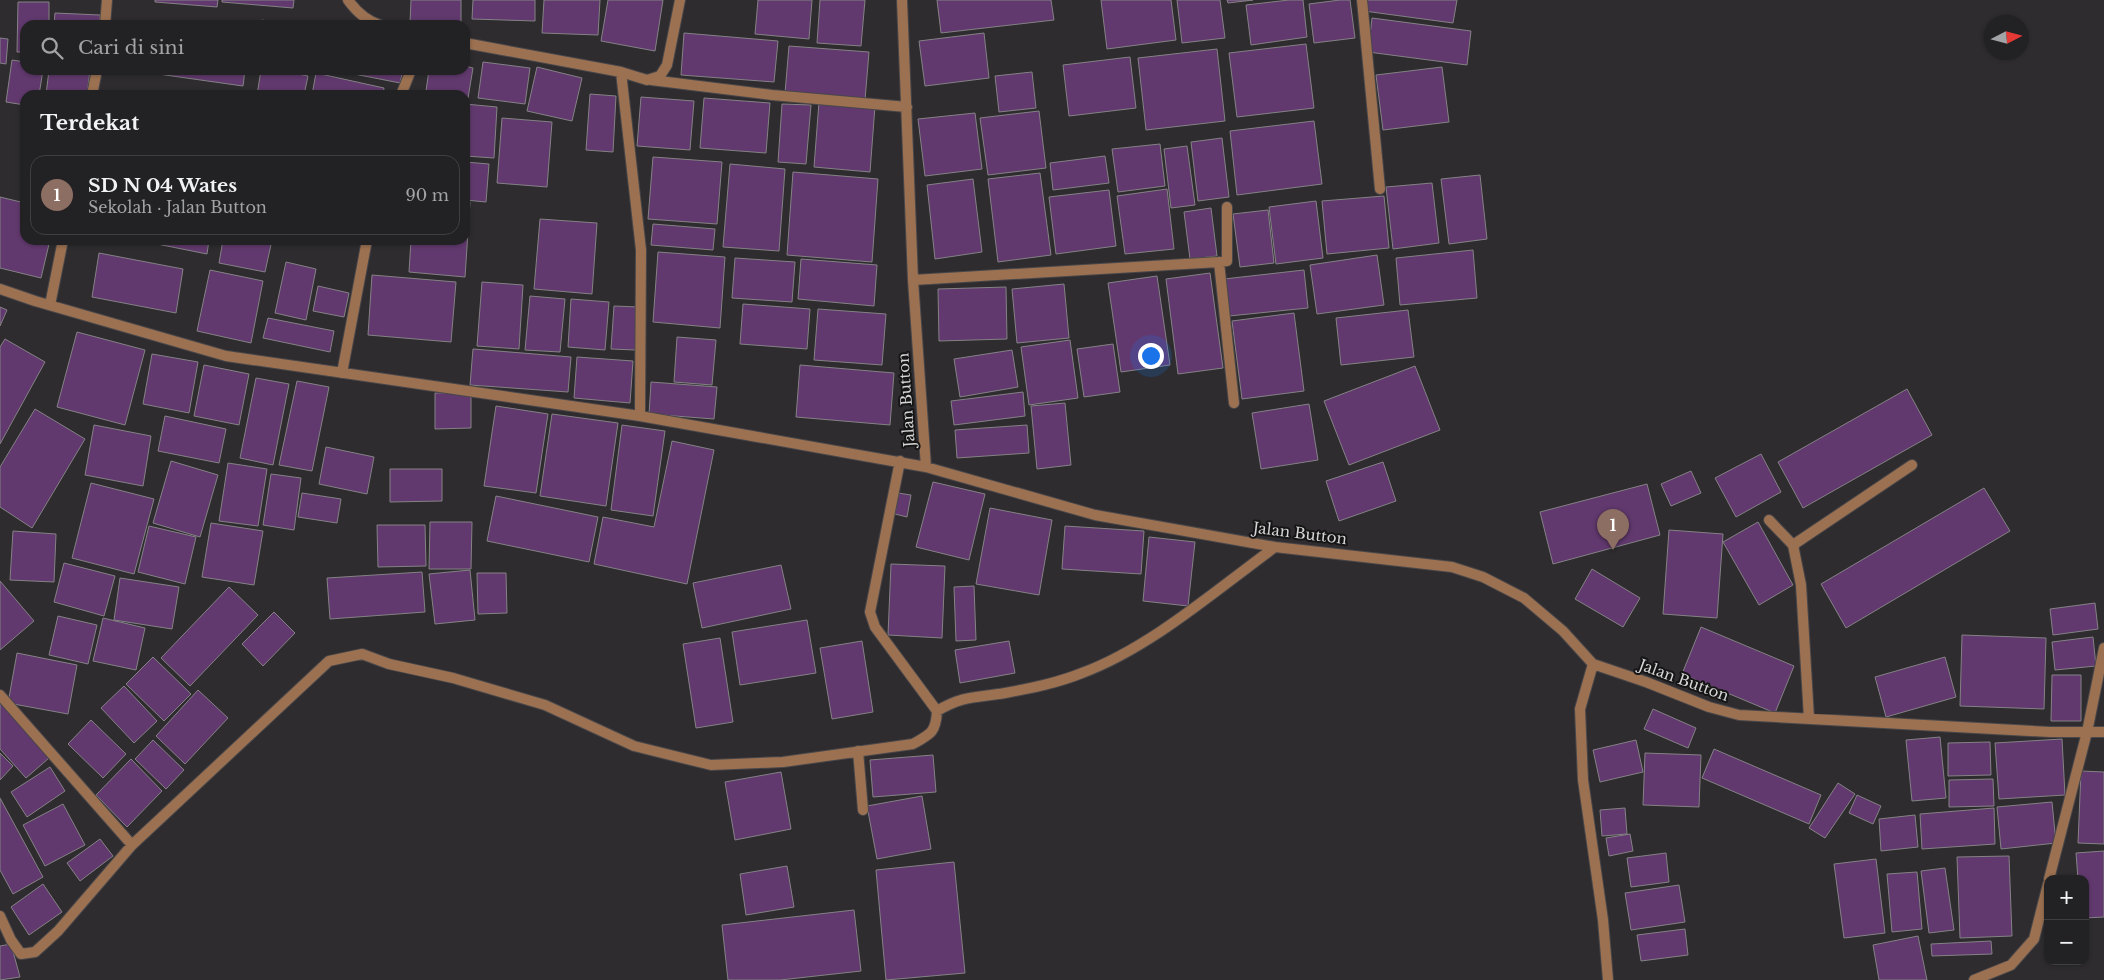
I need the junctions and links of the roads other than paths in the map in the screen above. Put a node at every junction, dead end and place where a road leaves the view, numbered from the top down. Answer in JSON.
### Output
{"nodes":[{"id":1,"x":107,"y":0,"type":"edge"},
{"id":2,"x":348,"y":0,"type":"edge"},
{"id":3,"x":680,"y":0,"type":"edge"},
{"id":4,"x":902,"y":0,"type":"edge"},
{"id":5,"x":1362,"y":0,"type":"edge"},
{"id":6,"x":105,"y":20,"type":"edge"},
{"id":7,"x":370,"y":20,"type":"edge"},
{"id":8,"x":470,"y":44,"type":"edge"},
{"id":9,"x":621,"y":72,"type":"junction"},
{"id":10,"x":96,"y":75,"type":"edge"},
{"id":11,"x":409,"y":75,"type":"edge"},
{"id":12,"x":647,"y":80,"type":"junction"},
{"id":13,"x":93,"y":90,"type":"edge"},
{"id":14,"x":403,"y":90,"type":"edge"},
{"id":15,"x":907,"y":107,"type":"junction"},
{"id":16,"x":1380,"y":189,"type":"dead end"},
{"id":17,"x":1227,"y":207,"type":"dead end"},
{"id":18,"x":62,"y":245,"type":"edge"},
{"id":19,"x":366,"y":245,"type":"edge"},
{"id":20,"x":1219,"y":262,"type":"junction"},
{"id":21,"x":913,"y":280,"type":"junction"},
{"id":22,"x":0,"y":289,"type":"edge"},
{"id":23,"x":50,"y":305,"type":"junction"},
{"id":24,"x":342,"y":373,"type":"junction"},
{"id":25,"x":1234,"y":403,"type":"dead end"},
{"id":26,"x":640,"y":416,"type":"junction"},
{"id":27,"x":900,"y":461,"type":"junction"},
{"id":28,"x":1912,"y":465,"type":"dead end"},
{"id":29,"x":926,"y":467,"type":"junction"},
{"id":30,"x":1769,"y":520,"type":"dead end"},
{"id":31,"x":1793,"y":545,"type":"junction"},
{"id":32,"x":1275,"y":547,"type":"junction"},
{"id":33,"x":2104,"y":648,"type":"edge"},
{"id":34,"x":1594,"y":664,"type":"junction"},
{"id":35,"x":0,"y":695,"type":"edge"},
{"id":36,"x":937,"y":711,"type":"junction"},
{"id":37,"x":1809,"y":718,"type":"junction"},
{"id":38,"x":2087,"y":732,"type":"junction"},
{"id":39,"x":2104,"y":732,"type":"edge"},
{"id":40,"x":858,"y":751,"type":"junction"},
{"id":41,"x":864,"y":810,"type":"dead end"},
{"id":42,"x":132,"y":845,"type":"junction"},
{"id":43,"x":2050,"y":875,"type":"edge"},
{"id":44,"x":2044,"y":900,"type":"edge"},
{"id":45,"x":0,"y":916,"type":"edge"},
{"id":46,"x":1608,"y":980,"type":"edge"},
{"id":47,"x":1974,"y":980,"type":"edge"}],
"edges":[{"from":1,"to":6,"type":"street"},
{"from":2,"to":7,"type":"street"},
{"from":3,"to":12,"type":"street"},
{"from":4,"to":15,"type":"street","name":"Jalan Button"},
{"from":5,"to":16,"type":"street"},
{"from":8,"to":9,"type":"street"},
{"from":9,"to":12,"type":"street"},
{"from":9,"to":26,"type":"street"},
{"from":10,"to":13,"type":"street"},
{"from":11,"to":14,"type":"street"},
{"from":12,"to":15,"type":"street"},
{"from":15,"to":21,"type":"street","name":"Jalan Button"},
{"from":17,"to":20,"type":"street"},
{"from":18,"to":23,"type":"street"},
{"from":19,"to":24,"type":"street"},
{"from":20,"to":21,"type":"street"},
{"from":20,"to":25,"type":"street"},
{"from":21,"to":29,"type":"street","name":"Jalan Button"},
{"from":22,"to":23,"type":"street"},
{"from":23,"to":24,"type":"street"},
{"from":24,"to":26,"type":"street"},
{"from":26,"to":27,"type":"street"},
{"from":27,"to":29,"type":"street"},
{"from":27,"to":36,"type":"street"},
{"from":28,"to":31,"type":"street"},
{"from":29,"to":32,"type":"street","name":"Jalan Button"},
{"from":30,"to":31,"type":"street"},
{"from":31,"to":37,"type":"street"},
{"from":32,"to":34,"type":"street","name":"Jalan Button"},
{"from":32,"to":36,"type":"street"},
{"from":33,"to":38,"type":"street"},
{"from":34,"to":37,"type":"street","name":"Jalan Button"},
{"from":34,"to":46,"type":"street"},
{"from":35,"to":42,"type":"street"},
{"from":36,"to":40,"type":"street"},
{"from":37,"to":38,"type":"street","name":"Jalan Button"},
{"from":38,"to":39,"type":"street","name":"Jalan Button"},
{"from":38,"to":43,"type":"street"},
{"from":40,"to":41,"type":"street"},
{"from":40,"to":42,"type":"street"},
{"from":42,"to":45,"type":"street"},
{"from":44,"to":47,"type":"street"}]}
